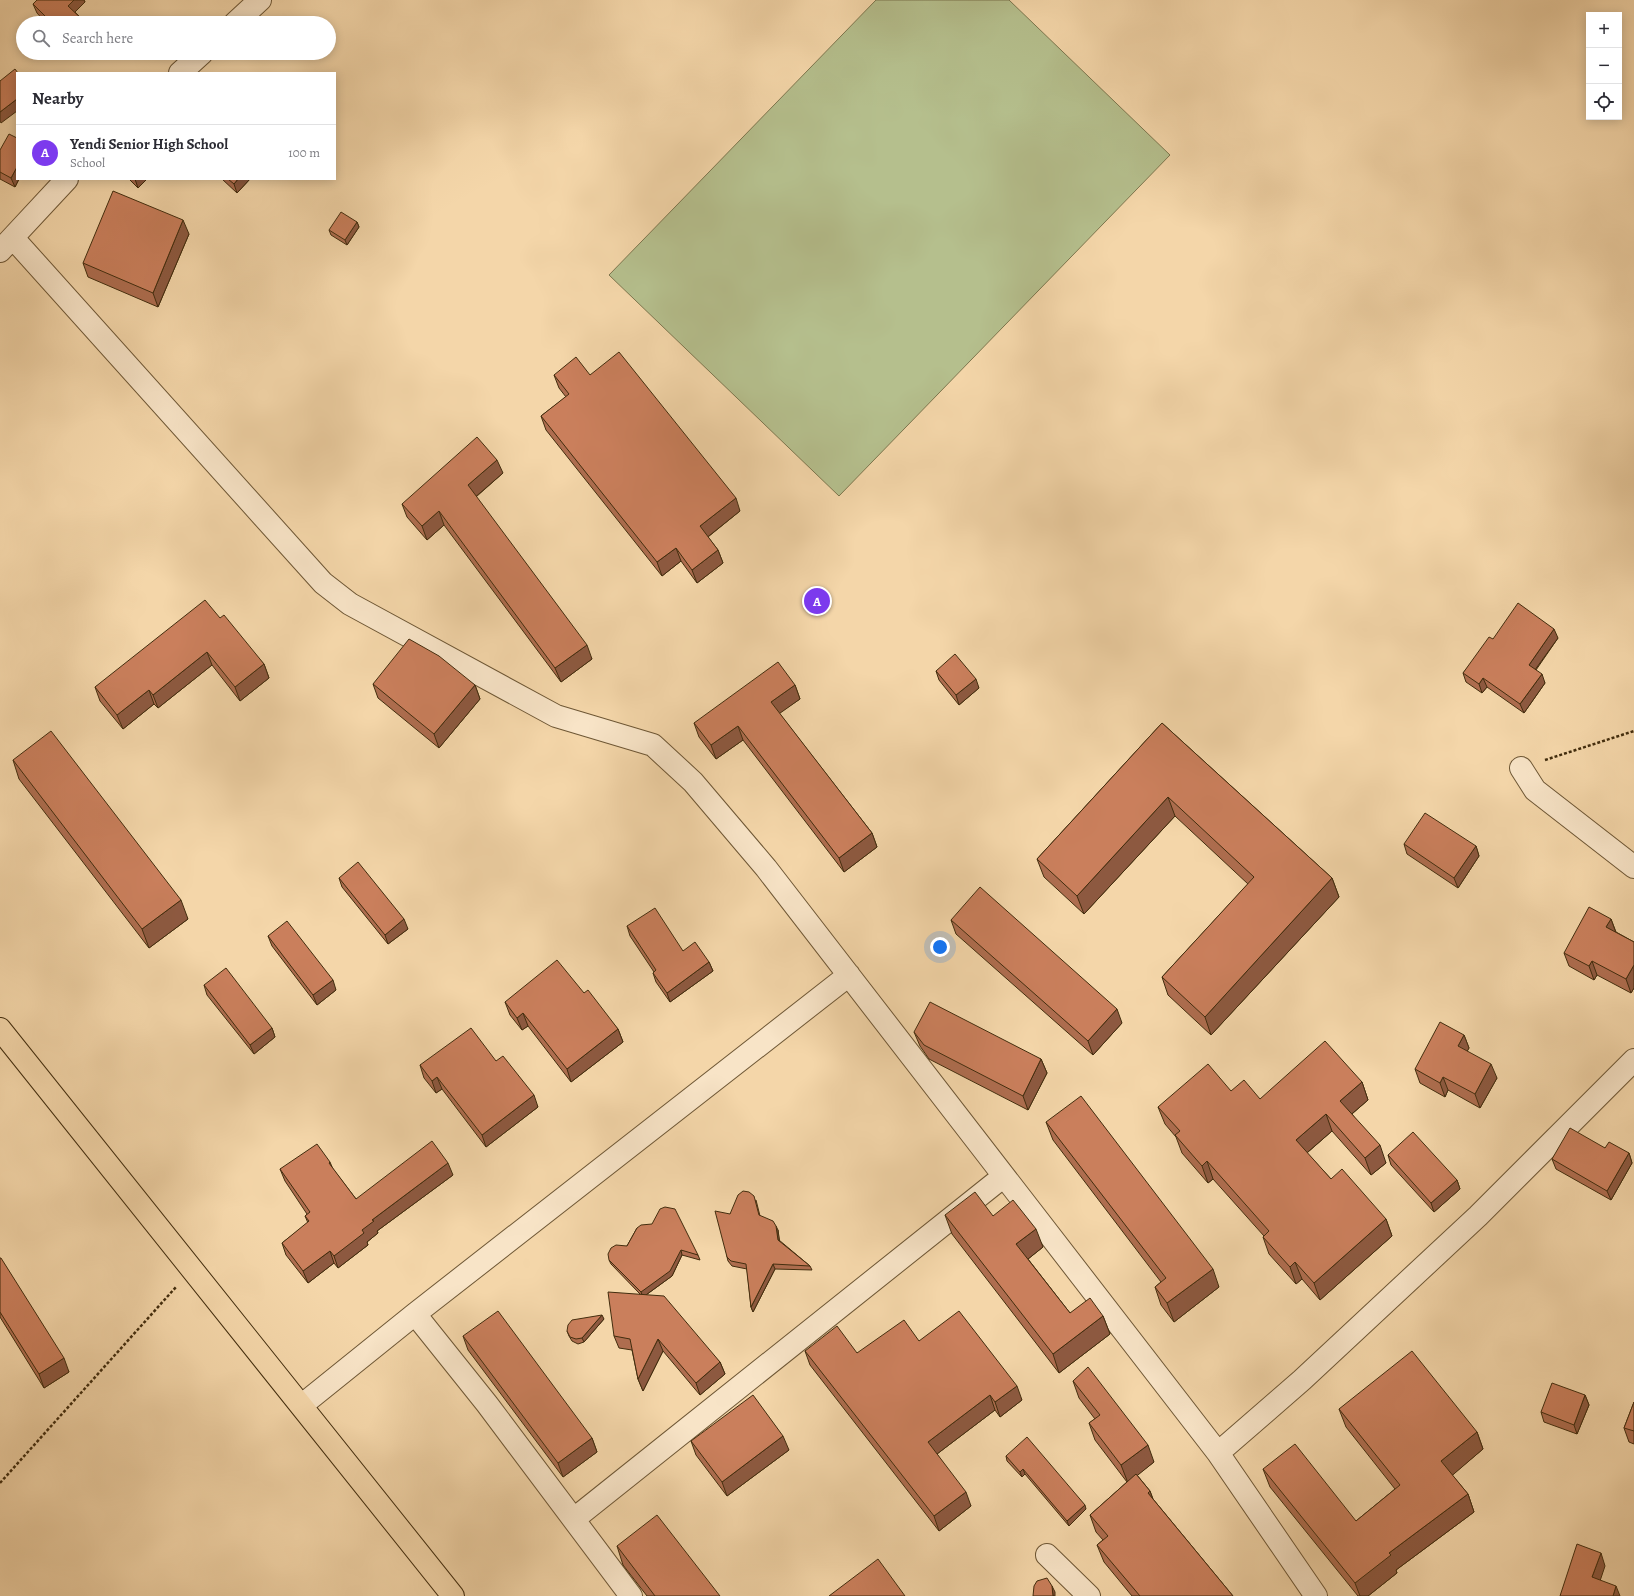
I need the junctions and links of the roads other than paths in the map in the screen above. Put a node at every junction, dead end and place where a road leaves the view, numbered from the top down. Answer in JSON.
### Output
{"nodes":[{"id":1,"x":260,"y":0,"type":"edge"},
{"id":2,"x":243,"y":16,"type":"edge"},
{"id":3,"x":194,"y":60,"type":"edge"},
{"id":4,"x":181,"y":72,"type":"edge"},
{"id":5,"x":66,"y":180,"type":"edge"},
{"id":6,"x":7,"y":244,"type":"edge"},
{"id":7,"x":1521,"y":768,"type":"road end"},
{"id":8,"x":1634,"y":867,"type":"edge"},
{"id":9,"x":849,"y":975,"type":"junction"},
{"id":10,"x":0,"y":1029,"type":"edge"},
{"id":11,"x":1634,"y":1060,"type":"edge"},
{"id":12,"x":1004,"y":1176,"type":"junction"},
{"id":13,"x":415,"y":1314,"type":"junction"},
{"id":14,"x":302,"y":1405,"type":"junction"},
{"id":15,"x":1218,"y":1453,"type":"junction"},
{"id":16,"x":574,"y":1519,"type":"junction"},
{"id":17,"x":1047,"y":1555,"type":"dead end"},
{"id":18,"x":453,"y":1596,"type":"edge"},
{"id":19,"x":631,"y":1596,"type":"edge"},
{"id":20,"x":1089,"y":1596,"type":"edge"},
{"id":21,"x":1316,"y":1596,"type":"edge"}],
"edges":[{"from":1,"to":2,"type":"street"},
{"from":3,"to":4,"type":"street"},
{"from":5,"to":6,"type":"street"},
{"from":6,"to":9,"type":"street"},
{"from":7,"to":8,"type":"street"},
{"from":9,"to":12,"type":"street"},
{"from":9,"to":13,"type":"street"},
{"from":10,"to":14,"type":"main road"},
{"from":11,"to":15,"type":"street"},
{"from":12,"to":15,"type":"street"},
{"from":12,"to":16,"type":"street"},
{"from":13,"to":14,"type":"street"},
{"from":13,"to":16,"type":"street"},
{"from":14,"to":18,"type":"main road"},
{"from":15,"to":21,"type":"street"},
{"from":16,"to":19,"type":"street"},
{"from":17,"to":20,"type":"street"}]}
